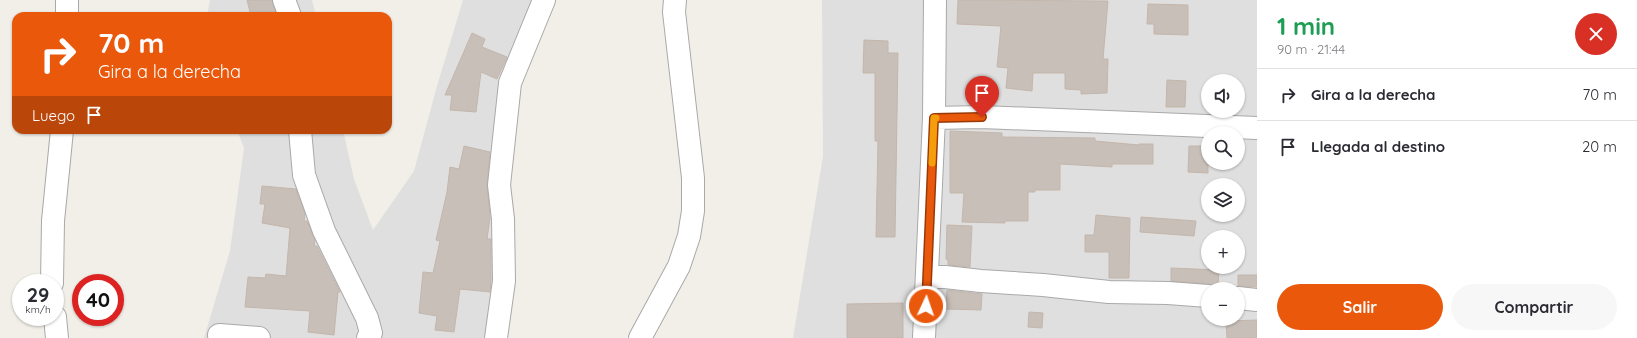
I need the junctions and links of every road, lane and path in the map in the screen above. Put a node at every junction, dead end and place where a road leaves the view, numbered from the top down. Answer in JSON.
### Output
{"nodes":[{"id":1,"x":67,"y":0,"type":"edge"},
{"id":2,"x":284,"y":0,"type":"edge"},
{"id":3,"x":544,"y":0,"type":"edge"},
{"id":4,"x":675,"y":0,"type":"edge"},
{"id":5,"x":935,"y":0,"type":"edge"},
{"id":6,"x":67,"y":12,"type":"edge"},
{"id":7,"x":288,"y":12,"type":"edge"},
{"id":8,"x":934,"y":118,"type":"junction"},
{"id":9,"x":1257,"y":128,"type":"edge"},
{"id":10,"x":62,"y":134,"type":"edge"},
{"id":11,"x":300,"y":134,"type":"edge"},
{"id":12,"x":52,"y":274,"type":"edge"},
{"id":13,"x":927,"y":275,"type":"junction"},
{"id":14,"x":1201,"y":295,"type":"edge"},
{"id":15,"x":1245,"y":299,"type":"edge"},
{"id":16,"x":1257,"y":300,"type":"edge"},
{"id":17,"x":56,"y":326,"type":"edge"},
{"id":18,"x":219,"y":335,"type":"dead end"},
{"id":19,"x":57,"y":338,"type":"edge"},
{"id":20,"x":259,"y":338,"type":"edge"},
{"id":21,"x":368,"y":338,"type":"edge"},
{"id":22,"x":496,"y":338,"type":"edge"},
{"id":23,"x":640,"y":338,"type":"edge"},
{"id":24,"x":924,"y":338,"type":"edge"}],
"edges":[{"from":1,"to":6,"type":"street"},
{"from":2,"to":7,"type":"street"},
{"from":3,"to":22,"type":"street"},
{"from":4,"to":23,"type":"street"},
{"from":5,"to":8,"type":"street"},
{"from":8,"to":9,"type":"street"},
{"from":8,"to":13,"type":"street"},
{"from":10,"to":12,"type":"street"},
{"from":11,"to":21,"type":"street"},
{"from":13,"to":14,"type":"street"},
{"from":13,"to":24,"type":"street"},
{"from":15,"to":16,"type":"street"},
{"from":17,"to":19,"type":"street"},
{"from":18,"to":20,"type":"street"}]}
